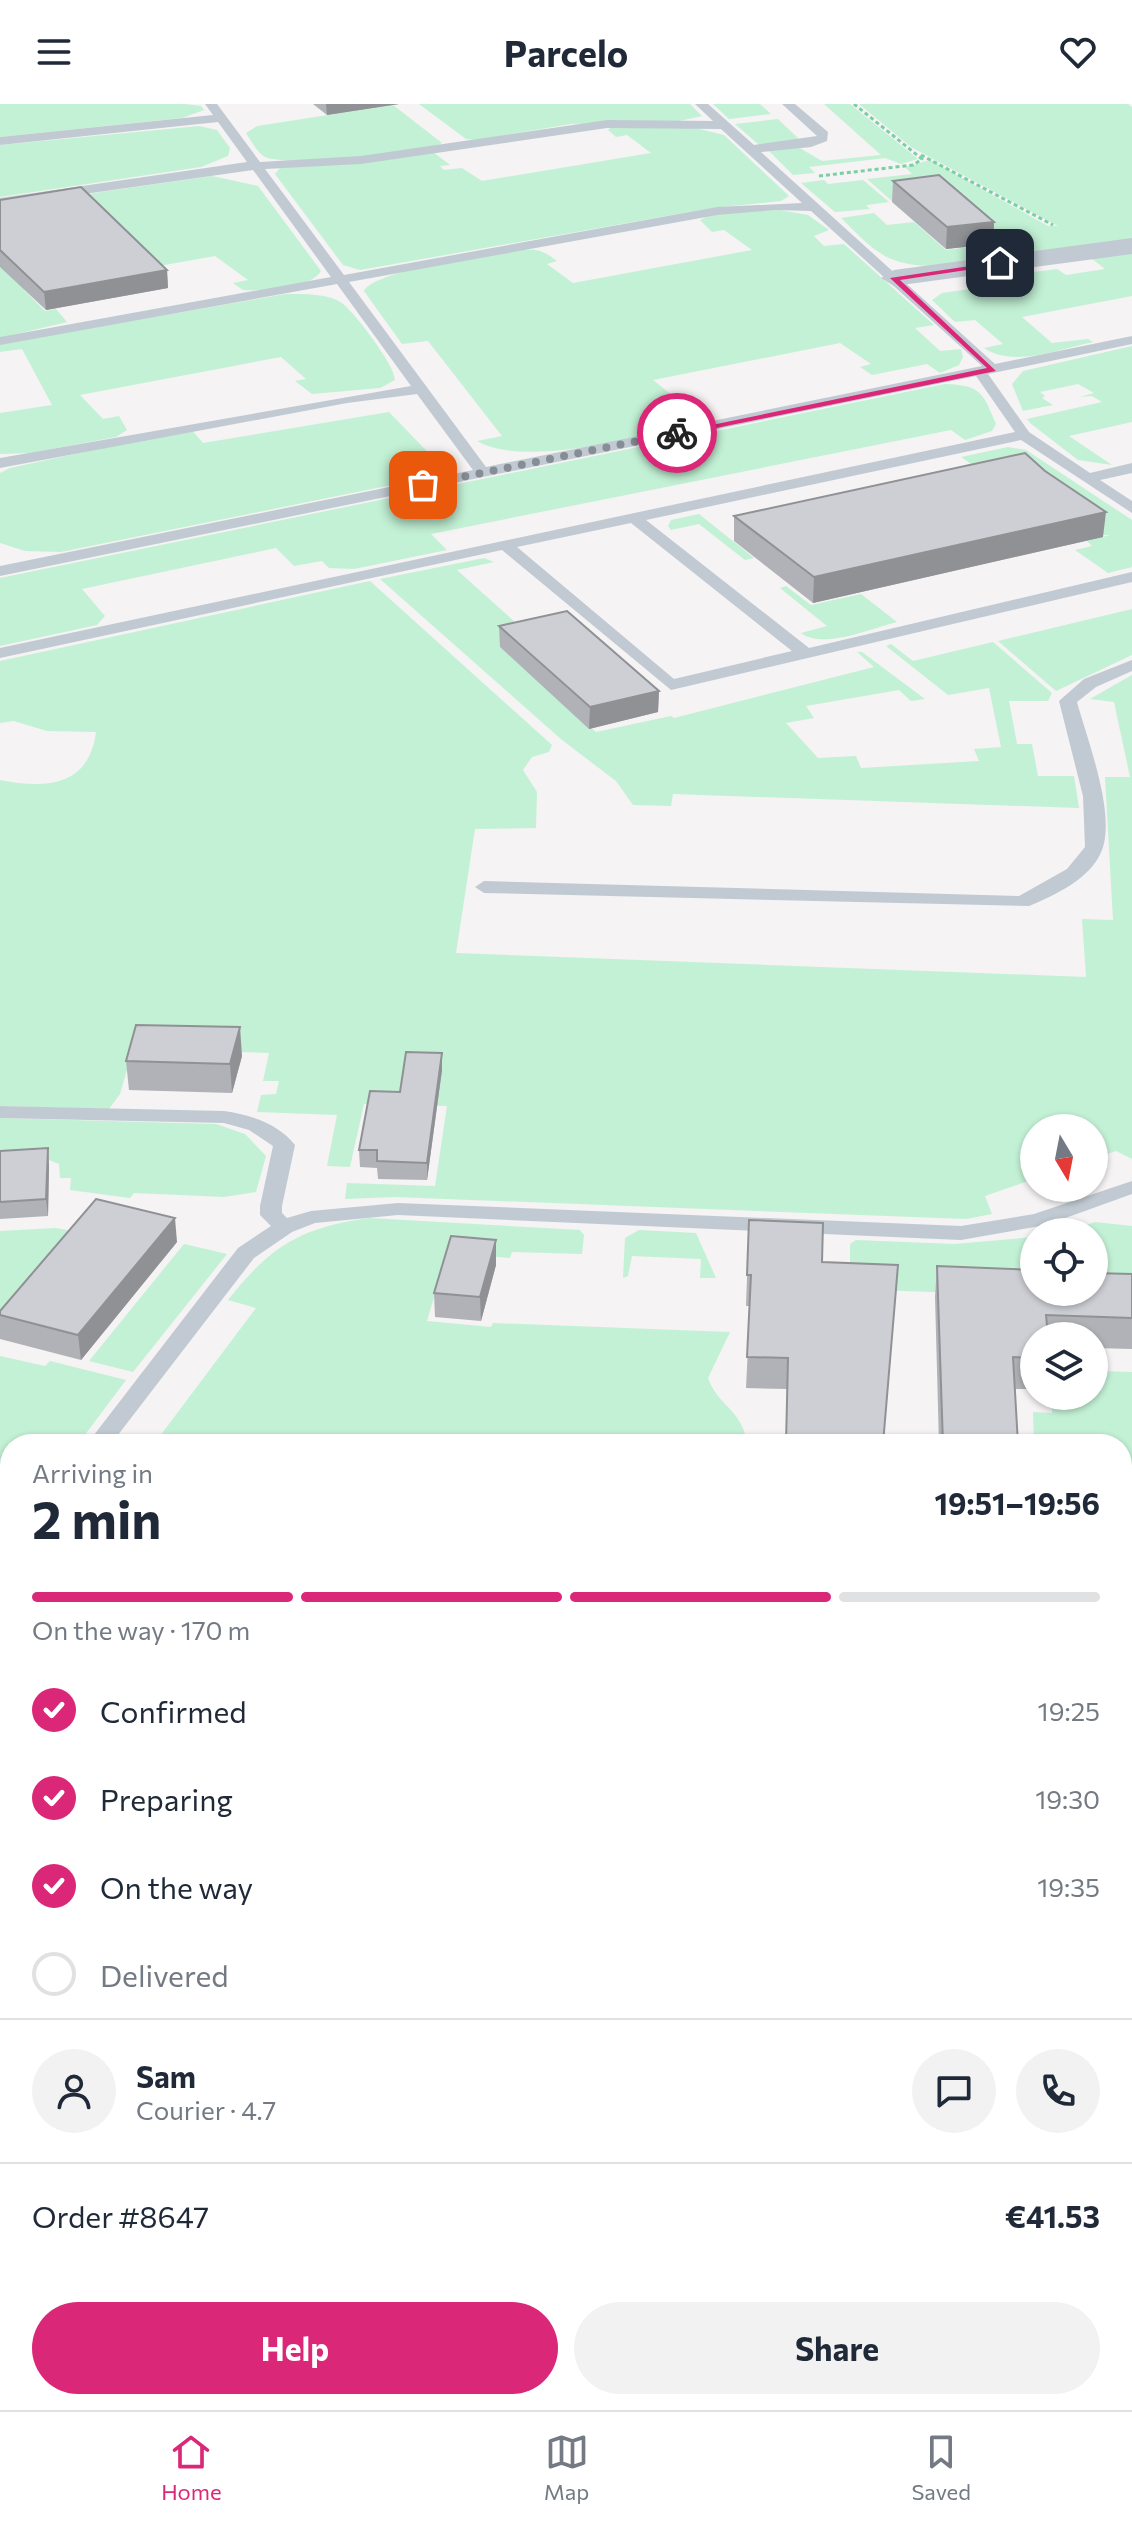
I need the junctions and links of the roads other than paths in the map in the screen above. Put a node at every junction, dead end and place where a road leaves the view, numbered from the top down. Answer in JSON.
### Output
{"nodes":[{"id":1,"x":211,"y":104,"type":"edge"},
{"id":2,"x":701,"y":104,"type":"edge"},
{"id":3,"x":788,"y":104,"type":"edge"},
{"id":4,"x":221,"y":118,"type":"junction"},
{"id":5,"x":725,"y":125,"type":"junction"},
{"id":6,"x":0,"y":141,"type":"edge"},
{"id":7,"x":751,"y":149,"type":"junction"},
{"id":8,"x":255,"y":165,"type":"junction"},
{"id":9,"x":0,"y":202,"type":"edge"},
{"id":10,"x":816,"y":207,"type":"junction"},
{"id":11,"x":1132,"y":246,"type":"edge"},
{"id":12,"x":894,"y":278,"type":"junction"},
{"id":13,"x":340,"y":280,"type":"junction"},
{"id":14,"x":1132,"y":340,"type":"edge"},
{"id":15,"x":0,"y":341,"type":"edge"},
{"id":16,"x":987,"y":370,"type":"junction"},
{"id":17,"x":421,"y":389,"type":"junction"},
{"id":18,"x":1024,"y":435,"type":"junction"},
{"id":19,"x":0,"y":463,"type":"edge"},
{"id":20,"x":1132,"y":468,"type":"edge"},
{"id":21,"x":483,"y":473,"type":"junction"},
{"id":22,"x":1086,"y":478,"type":"junction"},
{"id":23,"x":1132,"y":508,"type":"edge"},
{"id":24,"x":634,"y":518,"type":"junction"},
{"id":25,"x":505,"y":545,"type":"junction"},
{"id":26,"x":1,"y":570,"type":"edge"},
{"id":27,"x":1132,"y":577,"type":"edge"},
{"id":28,"x":0,"y":653,"type":"edge"},
{"id":29,"x":806,"y":654,"type":"junction"},
{"id":30,"x":1132,"y":665,"type":"edge"},
{"id":31,"x":484,"y":887,"type":"dead end"},
{"id":32,"x":0,"y":1112,"type":"edge"},
{"id":33,"x":1132,"y":1187,"type":"edge"},
{"id":34,"x":284,"y":1227,"type":"junction"},
{"id":35,"x":107,"y":1434,"type":"edge"}],
"edges":[{"from":1,"to":4,"type":"lane"},
{"from":2,"to":5,"type":"lane"},
{"from":3,"to":7,"type":"lane"},
{"from":4,"to":6,"type":"lane"},
{"from":4,"to":8,"type":"lane"},
{"from":5,"to":7,"type":"lane"},
{"from":5,"to":8,"type":"lane"},
{"from":7,"to":10,"type":"lane"},
{"from":8,"to":9,"type":"lane"},
{"from":8,"to":13,"type":"lane"},
{"from":10,"to":12,"type":"lane"},
{"from":10,"to":13,"type":"lane"},
{"from":11,"to":12,"type":"street"},
{"from":12,"to":16,"type":"lane"},
{"from":13,"to":15,"type":"lane"},
{"from":13,"to":17,"type":"lane"},
{"from":14,"to":16,"type":"lane"},
{"from":16,"to":18,"type":"lane"},
{"from":16,"to":21,"type":"lane"},
{"from":17,"to":19,"type":"lane"},
{"from":17,"to":21,"type":"lane"},
{"from":18,"to":22,"type":"lane"},
{"from":18,"to":24,"type":"lane"},
{"from":20,"to":22,"type":"lane"},
{"from":21,"to":26,"type":"lane"},
{"from":22,"to":23,"type":"lane"},
{"from":24,"to":25,"type":"lane"},
{"from":24,"to":29,"type":"lane"},
{"from":25,"to":28,"type":"lane"},
{"from":25,"to":29,"type":"lane"},
{"from":27,"to":29,"type":"lane"},
{"from":30,"to":31,"type":"lane"},
{"from":32,"to":34,"type":"lane"},
{"from":33,"to":34,"type":"lane"},
{"from":34,"to":35,"type":"lane"}]}
